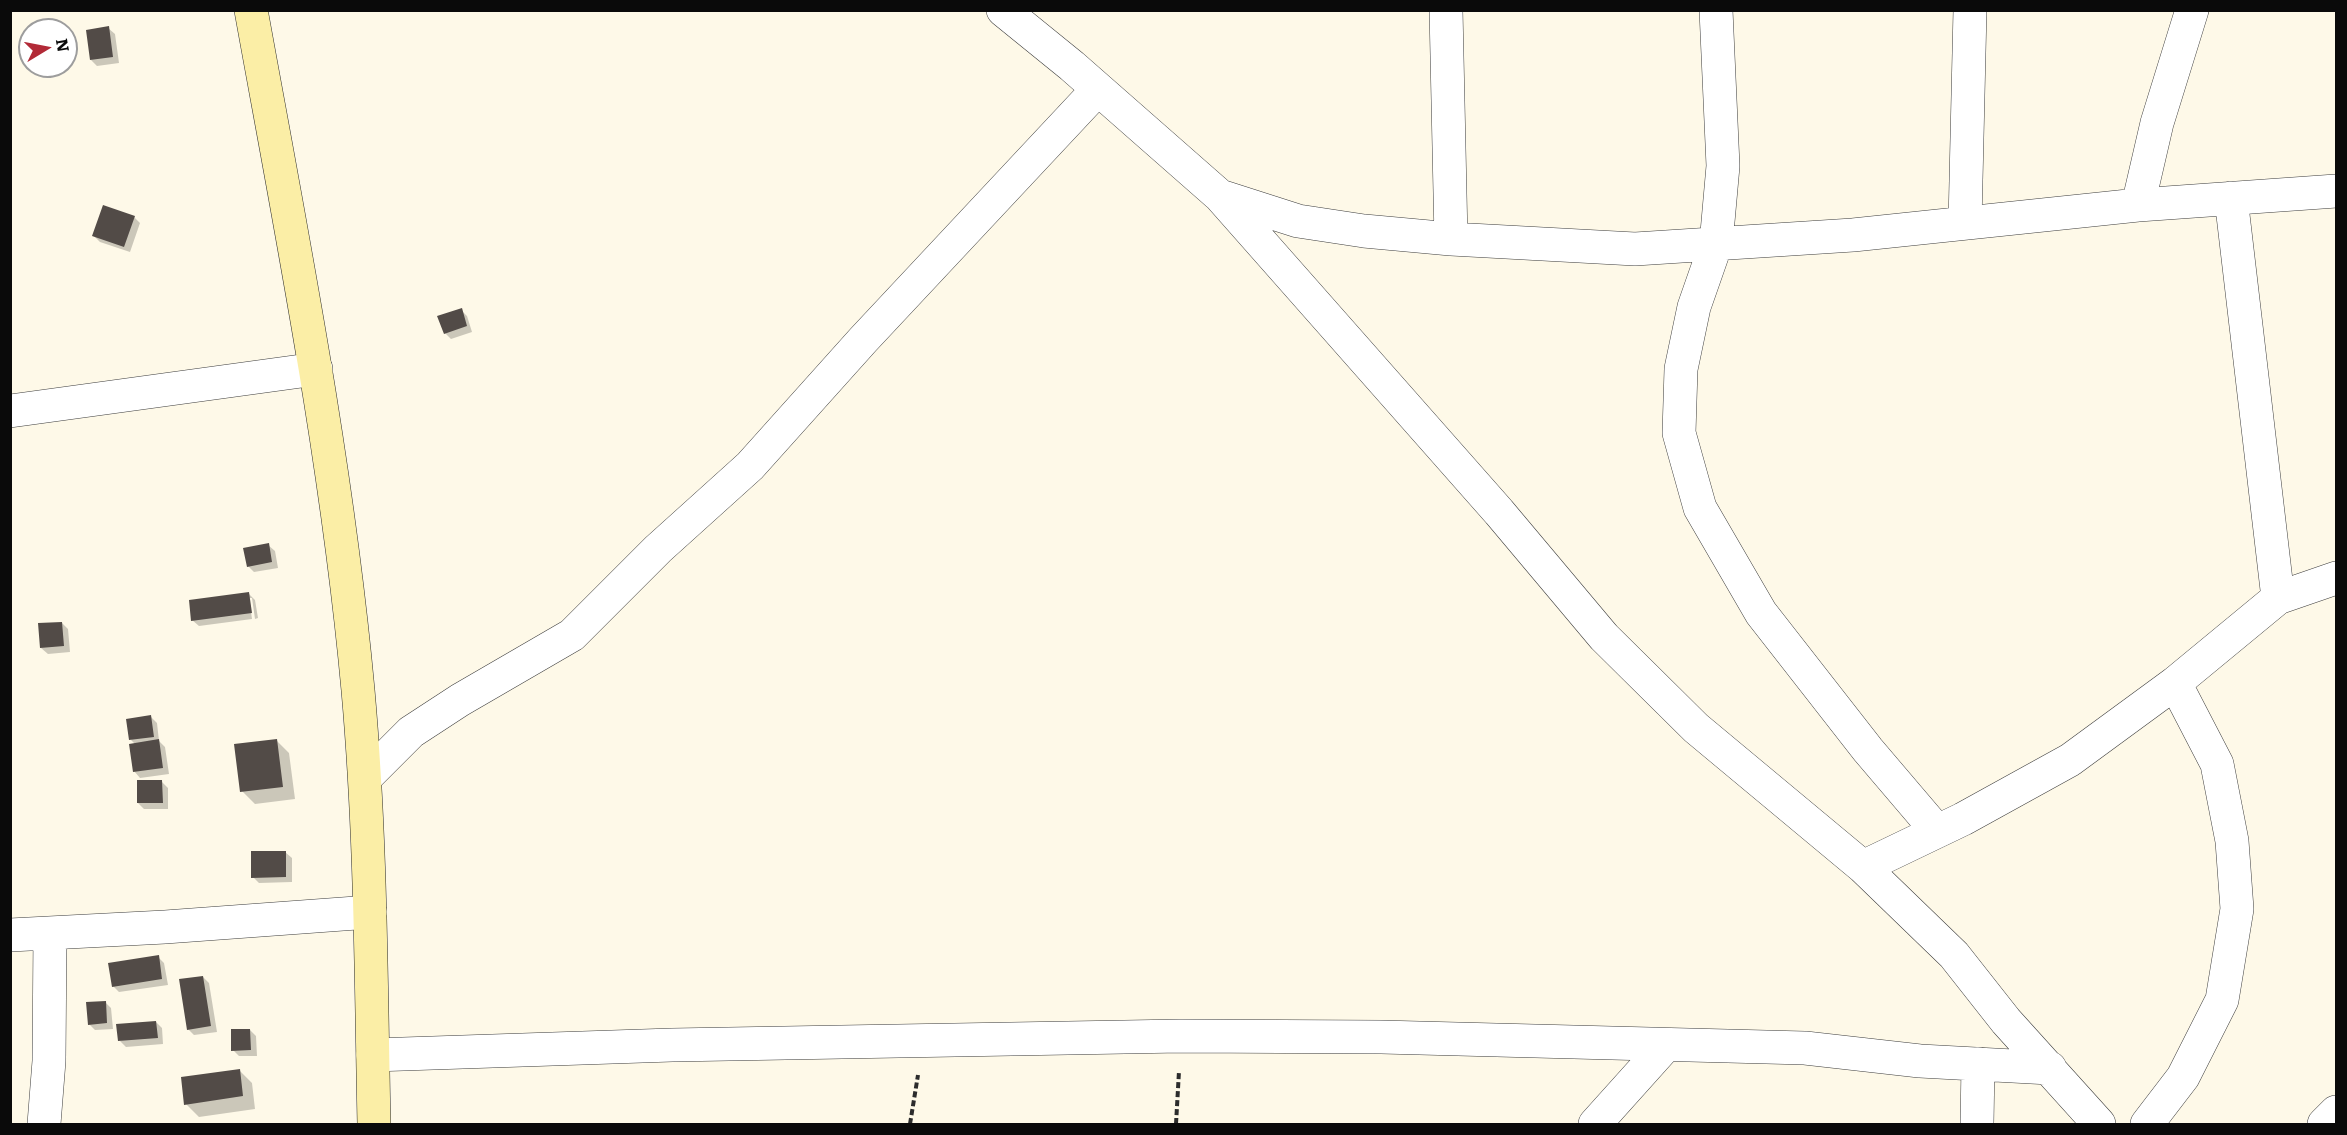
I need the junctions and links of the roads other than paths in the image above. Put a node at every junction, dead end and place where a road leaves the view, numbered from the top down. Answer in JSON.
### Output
{"nodes":[{"id":1,"x":251,"y":10,"type":"edge"},
{"id":2,"x":1003,"y":10,"type":"edge"},
{"id":3,"x":1446,"y":10,"type":"edge"},
{"id":4,"x":1716,"y":10,"type":"edge"},
{"id":5,"x":1970,"y":10,"type":"edge"},
{"id":6,"x":2192,"y":10,"type":"edge"},
{"id":7,"x":1098,"y":89,"type":"junction"},
{"id":8,"x":2337,"y":191,"type":"edge"},
{"id":9,"x":1220,"y":196,"type":"junction"},
{"id":10,"x":2231,"y":198,"type":"junction"},
{"id":11,"x":2138,"y":206,"type":"junction"},
{"id":12,"x":1965,"y":223,"type":"junction"},
{"id":13,"x":1450,"y":239,"type":"junction"},
{"id":14,"x":1716,"y":244,"type":"junction"},
{"id":15,"x":316,"y":369,"type":"junction"},
{"id":16,"x":10,"y":411,"type":"edge"},
{"id":17,"x":2337,"y":578,"type":"edge"},
{"id":18,"x":2278,"y":598,"type":"junction"},
{"id":19,"x":2175,"y":683,"type":"junction"},
{"id":20,"x":365,"y":778,"type":"junction"},
{"id":21,"x":1937,"y":831,"type":"junction"},
{"id":22,"x":1863,"y":867,"type":"junction"},
{"id":23,"x":370,"y":912,"type":"junction"},
{"id":24,"x":50,"y":933,"type":"junction"},
{"id":25,"x":10,"y":934,"type":"edge"},
{"id":26,"x":1665,"y":1045,"type":"junction"},
{"id":27,"x":373,"y":1055,"type":"junction"},
{"id":28,"x":1978,"y":1064,"type":"junction"},
{"id":29,"x":2050,"y":1068,"type":"junction"},
{"id":30,"x":2337,"y":1112,"type":"edge"},
{"id":31,"x":44,"y":1125,"type":"edge"},
{"id":32,"x":374,"y":1125,"type":"edge"},
{"id":33,"x":1595,"y":1125,"type":"edge"},
{"id":34,"x":1977,"y":1125,"type":"edge"},
{"id":35,"x":2099,"y":1125,"type":"edge"},
{"id":36,"x":2147,"y":1125,"type":"edge"},
{"id":37,"x":2325,"y":1125,"type":"edge"}],
"edges":[{"from":1,"to":15,"type":"street"},
{"from":2,"to":7,"type":"street"},
{"from":3,"to":13,"type":"street"},
{"from":4,"to":14,"type":"street"},
{"from":5,"to":12,"type":"street"},
{"from":6,"to":11,"type":"street"},
{"from":7,"to":9,"type":"street"},
{"from":7,"to":20,"type":"street"},
{"from":8,"to":10,"type":"street"},
{"from":9,"to":13,"type":"street"},
{"from":9,"to":22,"type":"street"},
{"from":10,"to":11,"type":"street"},
{"from":10,"to":18,"type":"street"},
{"from":11,"to":12,"type":"street"},
{"from":12,"to":14,"type":"street"},
{"from":13,"to":14,"type":"street"},
{"from":14,"to":21,"type":"street"},
{"from":15,"to":16,"type":"street"},
{"from":15,"to":20,"type":"street"},
{"from":17,"to":18,"type":"street"},
{"from":18,"to":19,"type":"street"},
{"from":19,"to":21,"type":"street"},
{"from":19,"to":36,"type":"street"},
{"from":20,"to":23,"type":"street"},
{"from":21,"to":22,"type":"street"},
{"from":22,"to":29,"type":"street"},
{"from":23,"to":24,"type":"street"},
{"from":23,"to":27,"type":"street"},
{"from":24,"to":25,"type":"street"},
{"from":24,"to":31,"type":"street"},
{"from":26,"to":27,"type":"street"},
{"from":26,"to":28,"type":"street"},
{"from":26,"to":33,"type":"street"},
{"from":27,"to":32,"type":"street"},
{"from":28,"to":29,"type":"street"},
{"from":28,"to":34,"type":"street"},
{"from":29,"to":35,"type":"street"},
{"from":30,"to":37,"type":"street"}]}
